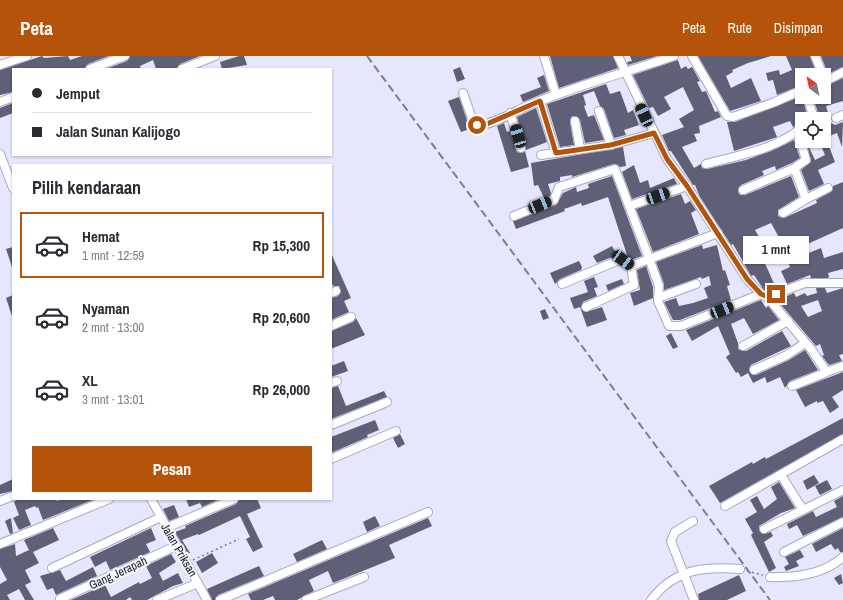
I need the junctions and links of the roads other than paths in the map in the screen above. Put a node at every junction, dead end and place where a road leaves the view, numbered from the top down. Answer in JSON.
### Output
{"nodes":[{"id":1,"x":27,"y":56,"type":"edge"},
{"id":2,"x":125,"y":56,"type":"edge"},
{"id":3,"x":215,"y":56,"type":"edge"},
{"id":4,"x":544,"y":56,"type":"edge"},
{"id":5,"x":618,"y":56,"type":"edge"},
{"id":6,"x":674,"y":56,"type":"edge"},
{"id":7,"x":692,"y":56,"type":"edge"},
{"id":8,"x":815,"y":56,"type":"edge"},
{"id":9,"x":112,"y":62,"type":"edge"},
{"id":10,"x":0,"y":65,"type":"edge"},
{"id":11,"x":93,"y":68,"type":"edge"},
{"id":12,"x":185,"y":68,"type":"edge"},
{"id":13,"x":820,"y":68,"type":"edge"},
{"id":14,"x":843,"y":72,"type":"edge"},
{"id":15,"x":625,"y":73,"type":"junction"},
{"id":16,"x":831,"y":76,"type":"edge"},
{"id":17,"x":463,"y":93,"type":"dead end"},
{"id":18,"x":795,"y":93,"type":"edge"},
{"id":19,"x":556,"y":95,"type":"junction"},
{"id":20,"x":12,"y":97,"type":"edge"},
{"id":21,"x":540,"y":101,"type":"junction"},
{"id":22,"x":0,"y":102,"type":"edge"},
{"id":23,"x":599,"y":111,"type":"dead end"},
{"id":24,"x":510,"y":113,"type":"junction"},
{"id":25,"x":575,"y":121,"type":"dead end"},
{"id":26,"x":654,"y":133,"type":"junction"},
{"id":27,"x":795,"y":133,"type":"edge"},
{"id":28,"x":611,"y":145,"type":"junction"},
{"id":29,"x":521,"y":148,"type":"dead end"},
{"id":30,"x":804,"y":148,"type":"edge"},
{"id":31,"x":580,"y":149,"type":"junction"},
{"id":32,"x":556,"y":153,"type":"junction"},
{"id":33,"x":0,"y":154,"type":"edge"},
{"id":34,"x":541,"y":155,"type":"dead end"},
{"id":35,"x":706,"y":164,"type":"dead end"},
{"id":36,"x":2,"y":168,"type":"edge"},
{"id":37,"x":795,"y":168,"type":"junction"},
{"id":38,"x":12,"y":186,"type":"edge"},
{"id":39,"x":687,"y":186,"type":"junction"},
{"id":40,"x":828,"y":188,"type":"dead end"},
{"id":41,"x":743,"y":190,"type":"dead end"},
{"id":42,"x":806,"y":198,"type":"junction"},
{"id":43,"x":629,"y":206,"type":"junction"},
{"id":44,"x":783,"y":214,"type":"dead end"},
{"id":45,"x":514,"y":216,"type":"dead end"},
{"id":46,"x":718,"y":233,"type":"junction"},
{"id":47,"x":649,"y":258,"type":"junction"},
{"id":48,"x":631,"y":266,"type":"junction"},
{"id":49,"x":843,"y":283,"type":"edge"},
{"id":50,"x":562,"y":284,"type":"dead end"},
{"id":51,"x":696,"y":284,"type":"dead end"},
{"id":52,"x":764,"y":296,"type":"junction"},
{"id":53,"x":658,"y":298,"type":"junction"},
{"id":54,"x":586,"y":306,"type":"dead end"},
{"id":55,"x":351,"y":318,"type":"dead end"},
{"id":56,"x":788,"y":321,"type":"junction"},
{"id":57,"x":332,"y":326,"type":"edge"},
{"id":58,"x":805,"y":343,"type":"junction"},
{"id":59,"x":743,"y":346,"type":"dead end"},
{"id":60,"x":843,"y":366,"type":"edge"},
{"id":61,"x":754,"y":370,"type":"dead end"},
{"id":62,"x":826,"y":372,"type":"junction"},
{"id":63,"x":792,"y":386,"type":"dead end"},
{"id":64,"x":386,"y":402,"type":"dead end"},
{"id":65,"x":332,"y":425,"type":"edge"},
{"id":66,"x":396,"y":432,"type":"dead end"},
{"id":67,"x":843,"y":440,"type":"edge"},
{"id":68,"x":332,"y":459,"type":"edge"},
{"id":69,"x":782,"y":474,"type":"junction"},
{"id":70,"x":843,"y":490,"type":"edge"},
{"id":71,"x":12,"y":496,"type":"edge"},
{"id":72,"x":107,"y":500,"type":"edge"},
{"id":73,"x":152,"y":500,"type":"edge"},
{"id":74,"x":232,"y":500,"type":"edge"},
{"id":75,"x":0,"y":501,"type":"edge"},
{"id":76,"x":725,"y":506,"type":"dead end"},
{"id":77,"x":803,"y":510,"type":"junction"},
{"id":78,"x":428,"y":512,"type":"dead end"},
{"id":79,"x":161,"y":517,"type":"junction"},
{"id":80,"x":693,"y":521,"type":"dead end"},
{"id":81,"x":843,"y":522,"type":"edge"},
{"id":82,"x":166,"y":528,"type":"junction"},
{"id":83,"x":764,"y":529,"type":"dead end"},
{"id":84,"x":0,"y":544,"type":"edge"},
{"id":85,"x":176,"y":546,"type":"junction"},
{"id":86,"x":784,"y":552,"type":"dead end"},
{"id":87,"x":843,"y":557,"type":"edge"},
{"id":88,"x":52,"y":568,"type":"dead end"},
{"id":89,"x":740,"y":569,"type":"road end"},
{"id":90,"x":684,"y":573,"type":"junction"},
{"id":91,"x":364,"y":577,"type":"dead end"},
{"id":92,"x":770,"y":577,"type":"road end"},
{"id":93,"x":198,"y":583,"type":"junction"},
{"id":94,"x":60,"y":599,"type":"edge"},
{"id":95,"x":157,"y":600,"type":"edge"},
{"id":96,"x":208,"y":600,"type":"edge"},
{"id":97,"x":220,"y":600,"type":"edge"},
{"id":98,"x":306,"y":600,"type":"edge"},
{"id":99,"x":652,"y":600,"type":"edge"},
{"id":100,"x":694,"y":600,"type":"edge"}],
"edges":[{"from":1,"to":10,"type":"street"},
{"from":2,"to":9,"type":"street"},
{"from":3,"to":12,"type":"street"},
{"from":4,"to":19,"type":"street"},
{"from":5,"to":15,"type":"street"},
{"from":6,"to":15,"type":"street"},
{"from":7,"to":18,"type":"street"},
{"from":8,"to":13,"type":"street"},
{"from":9,"to":11,"type":"street"},
{"from":14,"to":16,"type":"street"},
{"from":15,"to":19,"type":"street"},
{"from":15,"to":26,"type":"street"},
{"from":17,"to":24,"type":"street"},
{"from":19,"to":21,"type":"street"},
{"from":20,"to":22,"type":"street"},
{"from":21,"to":24,"type":"street"},
{"from":21,"to":32,"type":"street"},
{"from":23,"to":28,"type":"street"},
{"from":24,"to":29,"type":"street"},
{"from":25,"to":31,"type":"street"},
{"from":26,"to":28,"type":"street"},
{"from":26,"to":39,"type":"street"},
{"from":27,"to":35,"type":"street"},
{"from":28,"to":31,"type":"street"},
{"from":30,"to":37,"type":"street"},
{"from":31,"to":32,"type":"street"},
{"from":32,"to":34,"type":"street"},
{"from":33,"to":36,"type":"street"},
{"from":36,"to":38,"type":"street"},
{"from":37,"to":41,"type":"street"},
{"from":37,"to":42,"type":"street"},
{"from":39,"to":43,"type":"street"},
{"from":39,"to":46,"type":"street"},
{"from":40,"to":42,"type":"street"},
{"from":42,"to":44,"type":"street"},
{"from":43,"to":45,"type":"street"},
{"from":43,"to":47,"type":"street"},
{"from":46,"to":47,"type":"street"},
{"from":46,"to":52,"type":"street"},
{"from":47,"to":48,"type":"street"},
{"from":47,"to":53,"type":"street"},
{"from":48,"to":50,"type":"street"},
{"from":48,"to":54,"type":"street"},
{"from":49,"to":52,"type":"street"},
{"from":51,"to":53,"type":"street"},
{"from":52,"to":53,"type":"street"},
{"from":52,"to":56,"type":"street"},
{"from":55,"to":57,"type":"street"},
{"from":56,"to":58,"type":"street"},
{"from":56,"to":59,"type":"street"},
{"from":58,"to":61,"type":"street"},
{"from":58,"to":62,"type":"street"},
{"from":60,"to":62,"type":"street"},
{"from":62,"to":63,"type":"street"},
{"from":64,"to":65,"type":"street"},
{"from":66,"to":68,"type":"street"},
{"from":67,"to":69,"type":"street"},
{"from":69,"to":76,"type":"street"},
{"from":69,"to":77,"type":"street"},
{"from":70,"to":77,"type":"street"},
{"from":71,"to":75,"type":"street"},
{"from":72,"to":84,"type":"street"},
{"from":73,"to":79,"type":"street","name":"Jalan Priksan"},
{"from":74,"to":82,"type":"street"},
{"from":77,"to":83,"type":"street"},
{"from":78,"to":97,"type":"street"},
{"from":79,"to":82,"type":"street","name":"Jalan Priksan"},
{"from":79,"to":88,"type":"street"},
{"from":80,"to":90,"type":"street"},
{"from":81,"to":86,"type":"street"},
{"from":82,"to":85,"type":"street","name":"Jalan Priksan"},
{"from":85,"to":93,"type":"street","name":"Jalan Priksan"},
{"from":85,"to":94,"type":"street","name":"Gang Jerapah"},
{"from":87,"to":92,"type":"street"},
{"from":89,"to":90,"type":"street"},
{"from":90,"to":99,"type":"street"},
{"from":90,"to":100,"type":"street"},
{"from":91,"to":98,"type":"street"},
{"from":93,"to":95,"type":"street"},
{"from":93,"to":96,"type":"street","name":"Jalan Priksan"}]}
